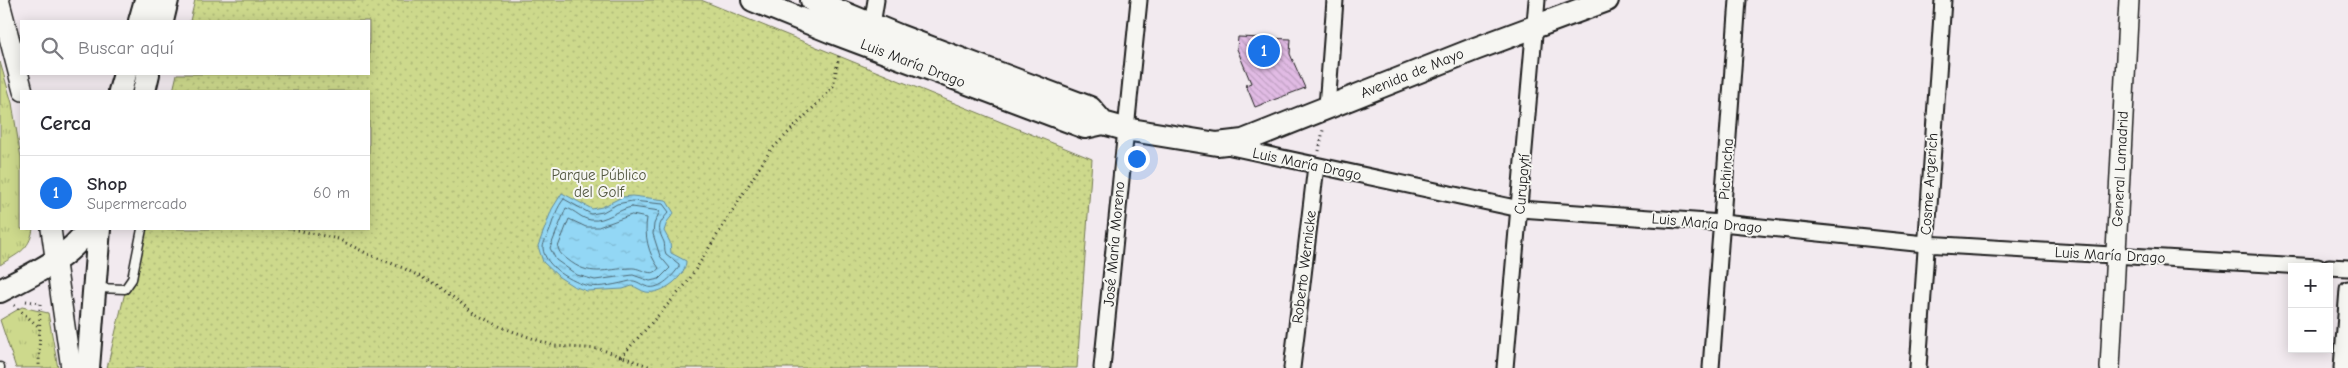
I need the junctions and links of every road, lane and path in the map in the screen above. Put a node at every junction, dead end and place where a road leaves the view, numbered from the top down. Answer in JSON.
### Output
{"nodes":[{"id":1,"x":146,"y":0,"type":"edge"},
{"id":2,"x":167,"y":0,"type":"edge"},
{"id":3,"x":753,"y":0,"type":"edge"},
{"id":4,"x":812,"y":0,"type":"edge"},
{"id":5,"x":876,"y":0,"type":"edge"},
{"id":6,"x":1139,"y":0,"type":"edge"},
{"id":7,"x":1335,"y":0,"type":"edge"},
{"id":8,"x":1536,"y":0,"type":"edge"},
{"id":9,"x":1607,"y":0,"type":"edge"},
{"id":10,"x":1738,"y":0,"type":"edge"},
{"id":11,"x":1943,"y":0,"type":"edge"},
{"id":12,"x":2129,"y":0,"type":"edge"},
{"id":13,"x":0,"y":3,"type":"edge"},
{"id":14,"x":140,"y":20,"type":"edge"},
{"id":15,"x":162,"y":20,"type":"edge"},
{"id":16,"x":872,"y":25,"type":"junction"},
{"id":17,"x":1534,"y":27,"type":"junction"},
{"id":18,"x":838,"y":61,"type":"dead end"},
{"id":19,"x":125,"y":75,"type":"edge"},
{"id":20,"x":148,"y":75,"type":"edge"},
{"id":21,"x":23,"y":90,"type":"edge"},
{"id":22,"x":120,"y":90,"type":"edge"},
{"id":23,"x":144,"y":90,"type":"edge"},
{"id":24,"x":1327,"y":107,"type":"junction"},
{"id":25,"x":1103,"y":123,"type":"junction"},
{"id":26,"x":1125,"y":129,"type":"junction"},
{"id":27,"x":1217,"y":144,"type":"junction"},
{"id":28,"x":1316,"y":166,"type":"junction"},
{"id":29,"x":1520,"y":209,"type":"junction"},
{"id":30,"x":1722,"y":223,"type":"junction"},
{"id":31,"x":51,"y":230,"type":"edge"},
{"id":32,"x":87,"y":230,"type":"edge"},
{"id":33,"x":99,"y":230,"type":"edge"},
{"id":34,"x":142,"y":230,"type":"edge"},
{"id":35,"x":298,"y":230,"type":"edge"},
{"id":36,"x":1925,"y":244,"type":"junction"},
{"id":37,"x":2116,"y":255,"type":"junction"},
{"id":38,"x":56,"y":260,"type":"junction"},
{"id":39,"x":2288,"y":265,"type":"edge"},
{"id":40,"x":2333,"y":267,"type":"edge"},
{"id":41,"x":2348,"y":268,"type":"edge"},
{"id":42,"x":93,"y":288,"type":"junction"},
{"id":43,"x":2348,"y":289,"type":"edge"},
{"id":44,"x":6,"y":297,"type":"edge"},
{"id":45,"x":40,"y":303,"type":"dead end"},
{"id":46,"x":40,"y":328,"type":"junction"},
{"id":47,"x":621,"y":357,"type":"junction"},
{"id":48,"x":39,"y":368,"type":"edge"},
{"id":49,"x":71,"y":368,"type":"edge"},
{"id":50,"x":88,"y":368,"type":"edge"},
{"id":51,"x":654,"y":368,"type":"edge"},
{"id":52,"x":1102,"y":368,"type":"edge"},
{"id":53,"x":1292,"y":368,"type":"edge"},
{"id":54,"x":1505,"y":368,"type":"edge"},
{"id":55,"x":1710,"y":368,"type":"edge"},
{"id":56,"x":1918,"y":368,"type":"edge"},
{"id":57,"x":2110,"y":368,"type":"edge"},
{"id":58,"x":2342,"y":368,"type":"edge"}],
"edges":[{"from":1,"to":14,"type":"main road"},
{"from":2,"to":15,"type":"main road"},
{"from":3,"to":25,"type":"main road","name":"Luis María Drago"},
{"from":4,"to":16,"type":"main road","name":"Luis María Drago"},
{"from":5,"to":16,"type":"street"},
{"from":6,"to":26,"type":"street","name":"José María Moreno"},
{"from":7,"to":24,"type":"street"},
{"from":8,"to":17,"type":"street","name":"Curupaytí"},
{"from":9,"to":17,"type":"main road","name":"Avenida de Mayo"},
{"from":10,"to":30,"type":"street","name":"Pichincha"},
{"from":11,"to":36,"type":"street","name":"Cosme Argerich"},
{"from":12,"to":37,"type":"street","name":"General Lamadrid"},
{"from":13,"to":21,"type":"street"},
{"from":16,"to":25,"type":"main road","name":"Luis María Drago"},
{"from":17,"to":24,"type":"main road","name":"Avenida de Mayo"},
{"from":17,"to":29,"type":"street","name":"Curupaytí"},
{"from":18,"to":47,"type":"path"},
{"from":19,"to":22,"type":"main road"},
{"from":20,"to":23,"type":"main road"},
{"from":24,"to":27,"type":"main road","name":"Avenida de Mayo"},
{"from":24,"to":28,"type":"path"},
{"from":25,"to":26,"type":"main road","name":"Luis María Drago"},
{"from":26,"to":27,"type":"main road","name":"Luis María Drago"},
{"from":26,"to":52,"type":"street","name":"José María Moreno"},
{"from":27,"to":28,"type":"street","name":"Luis María Drago"},
{"from":28,"to":29,"type":"street","name":"Luis María Drago"},
{"from":28,"to":53,"type":"street","name":"Roberto Wernicke"},
{"from":29,"to":30,"type":"street","name":"Luis María Drago"},
{"from":29,"to":54,"type":"street","name":"Curupaytí"},
{"from":30,"to":36,"type":"street","name":"Luis María Drago"},
{"from":30,"to":55,"type":"street","name":"Pichincha"},
{"from":31,"to":38,"type":"street"},
{"from":32,"to":38,"type":"main road"},
{"from":33,"to":42,"type":"main road"},
{"from":34,"to":42,"type":"lane"},
{"from":35,"to":47,"type":"path"},
{"from":36,"to":37,"type":"street","name":"Luis María Drago"},
{"from":36,"to":56,"type":"street","name":"Cosme Argerich"},
{"from":37,"to":39,"type":"street","name":"Luis María Drago"},
{"from":37,"to":57,"type":"street","name":"General Lamadrid"},
{"from":38,"to":44,"type":"main road"},
{"from":38,"to":49,"type":"street"},
{"from":40,"to":41,"type":"street"},
{"from":42,"to":50,"type":"main road"},
{"from":43,"to":58,"type":"street"},
{"from":44,"to":46,"type":"path"},
{"from":45,"to":46,"type":"path"},
{"from":46,"to":48,"type":"path"},
{"from":47,"to":51,"type":"path"}]}
